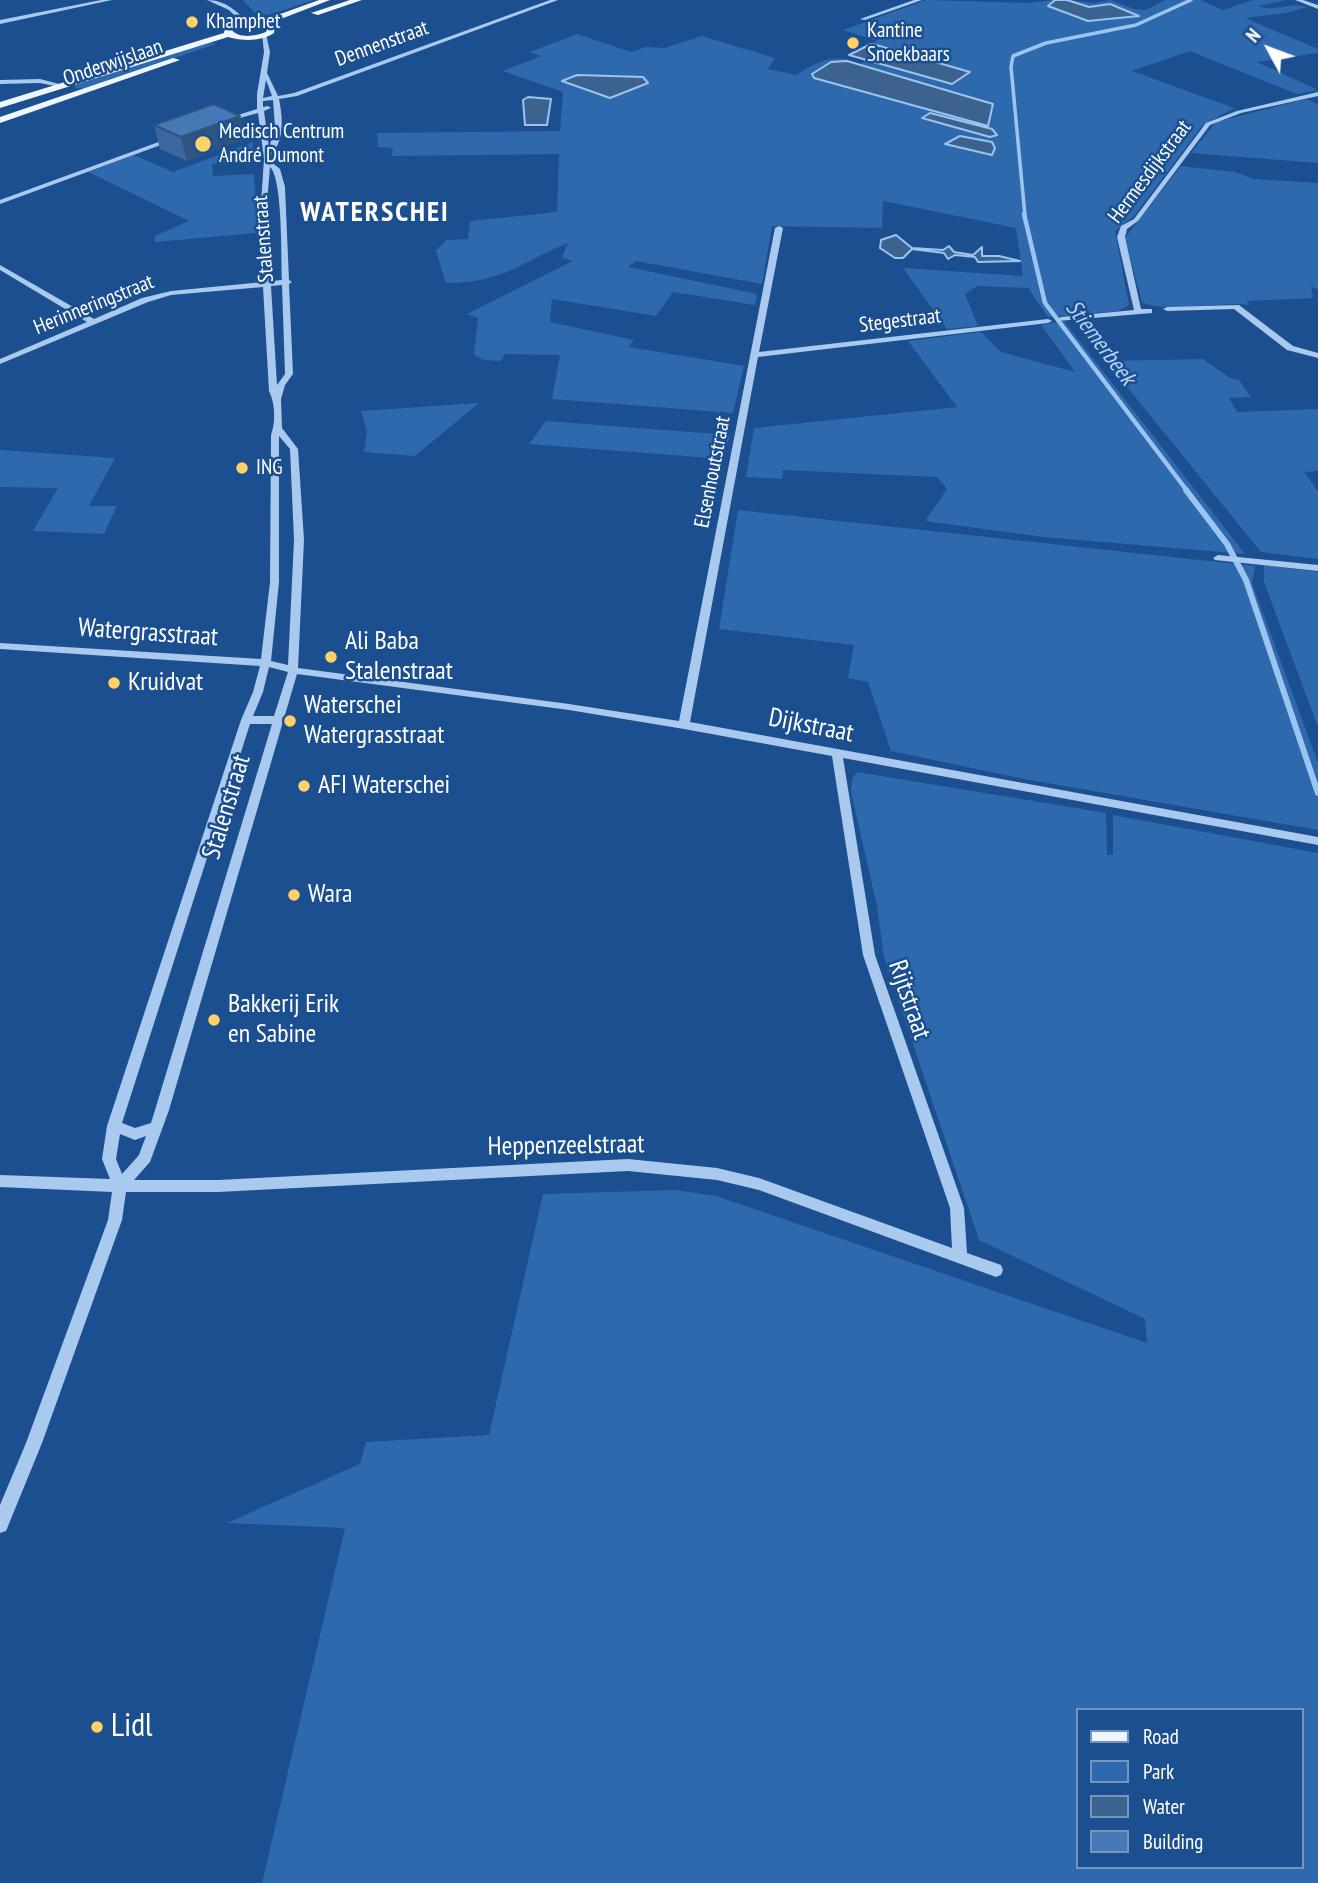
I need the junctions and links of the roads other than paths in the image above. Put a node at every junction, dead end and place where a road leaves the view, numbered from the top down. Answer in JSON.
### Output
{"nodes":[{"id":1,"x":109,"y":0,"type":"edge"},
{"id":2,"x":210,"y":0,"type":"edge"},
{"id":3,"x":326,"y":0,"type":"edge"},
{"id":4,"x":358,"y":0,"type":"edge"},
{"id":5,"x":555,"y":0,"type":"edge"},
{"id":6,"x":919,"y":0,"type":"edge"},
{"id":7,"x":1298,"y":0,"type":"edge"},
{"id":8,"x":1318,"y":6,"type":"edge"},
{"id":9,"x":863,"y":19,"type":"dead end"},
{"id":10,"x":0,"y":22,"type":"edge"},
{"id":11,"x":245,"y":23,"type":"junction"},
{"id":12,"x":262,"y":23,"type":"junction"},
{"id":13,"x":272,"y":26,"type":"junction"},
{"id":14,"x":232,"y":36,"type":"junction"},
{"id":15,"x":264,"y":36,"type":"junction"},
{"id":16,"x":250,"y":38,"type":"junction"},
{"id":17,"x":265,"y":50,"type":"junction"},
{"id":18,"x":266,"y":75,"type":"junction"},
{"id":19,"x":0,"y":82,"type":"edge"},
{"id":20,"x":60,"y":85,"type":"junction"},
{"id":21,"x":1318,"y":94,"type":"edge"},
{"id":22,"x":260,"y":100,"type":"junction"},
{"id":23,"x":275,"y":103,"type":"junction"},
{"id":24,"x":0,"y":105,"type":"edge"},
{"id":25,"x":261,"y":109,"type":"junction"},
{"id":26,"x":0,"y":120,"type":"edge"},
{"id":27,"x":216,"y":124,"type":"edge"},
{"id":28,"x":190,"y":133,"type":"edge"},
{"id":29,"x":267,"y":159,"type":"junction"},
{"id":30,"x":0,"y":200,"type":"edge"},
{"id":31,"x":779,"y":228,"type":"dead end"},
{"id":32,"x":2,"y":271,"type":"edge"},
{"id":33,"x":288,"y":282,"type":"junction"},
{"id":34,"x":267,"y":285,"type":"junction"},
{"id":35,"x":1167,"y":309,"type":"dead end"},
{"id":36,"x":1149,"y":310,"type":"dead end"},
{"id":37,"x":1138,"y":312,"type":"junction"},
{"id":38,"x":289,"y":317,"type":"junction"},
{"id":39,"x":1061,"y":319,"type":"dead end"},
{"id":40,"x":269,"y":320,"type":"junction"},
{"id":41,"x":93,"y":321,"type":"junction"},
{"id":42,"x":1048,"y":321,"type":"dead end"},
{"id":43,"x":755,"y":355,"type":"junction"},
{"id":44,"x":1318,"y":356,"type":"edge"},
{"id":45,"x":0,"y":362,"type":"edge"},
{"id":46,"x":277,"y":399,"type":"junction"},
{"id":47,"x":278,"y":428,"type":"junction"},
{"id":48,"x":299,"y":540,"type":"junction"},
{"id":49,"x":273,"y":542,"type":"junction"},
{"id":50,"x":1220,"y":558,"type":"dead end"},
{"id":51,"x":1318,"y":568,"type":"edge"},
{"id":52,"x":0,"y":646,"type":"edge"},
{"id":53,"x":265,"y":663,"type":"junction"},
{"id":54,"x":293,"y":671,"type":"junction"},
{"id":55,"x":246,"y":720,"type":"junction"},
{"id":56,"x":279,"y":720,"type":"junction"},
{"id":57,"x":684,"y":724,"type":"junction"},
{"id":58,"x":837,"y":755,"type":"junction"},
{"id":59,"x":1318,"y":841,"type":"edge"},
{"id":60,"x":114,"y":1126,"type":"junction"},
{"id":61,"x":156,"y":1127,"type":"junction"},
{"id":62,"x":0,"y":1181,"type":"edge"},
{"id":63,"x":120,"y":1186,"type":"junction"},
{"id":64,"x":960,"y":1255,"type":"junction"},
{"id":65,"x":996,"y":1270,"type":"dead end"},
{"id":66,"x":0,"y":1525,"type":"edge"}],
"edges":[{"from":1,"to":10,"type":"street"},
{"from":2,"to":11,"type":"street"},
{"from":3,"to":12,"type":"main road"},
{"from":4,"to":13,"type":"main road"},
{"from":5,"to":23,"type":"street","name":"Dennenstraat"},
{"from":6,"to":9,"type":"street"},
{"from":7,"to":8,"type":"street"},
{"from":11,"to":12,"type":"main road"},
{"from":11,"to":14,"type":"main road","name":"Onderwijslaan"},
{"from":12,"to":13,"type":"main road"},
{"from":13,"to":15,"type":"main road"},
{"from":14,"to":16,"type":"main road","name":"Onderwijslaan"},
{"from":14,"to":20,"type":"main road","name":"Onderwijslaan"},
{"from":14,"to":26,"type":"main road","name":"Onderwijslaan"},
{"from":15,"to":16,"type":"main road","name":"Onderwijslaan"},
{"from":15,"to":17,"type":"street","name":"Stalenstraat"},
{"from":16,"to":17,"type":"street"},
{"from":17,"to":18,"type":"street","name":"Stalenstraat"},
{"from":18,"to":22,"type":"street","name":"Stalenstraat"},
{"from":18,"to":23,"type":"street","name":"Stalenstraat"},
{"from":19,"to":20,"type":"street"},
{"from":20,"to":24,"type":"main road","name":"Onderwijslaan"},
{"from":21,"to":37,"type":"street","name":"Hermesdijkstraat"},
{"from":22,"to":23,"type":"street","name":"Dennenstraat"},
{"from":22,"to":25,"type":"street","name":"Stalenstraat"},
{"from":23,"to":25,"type":"street"},
{"from":23,"to":29,"type":"street","name":"Stalenstraat"},
{"from":25,"to":27,"type":"street"},
{"from":25,"to":29,"type":"street","name":"Stalenstraat"},
{"from":28,"to":30,"type":"street"},
{"from":29,"to":33,"type":"street","name":"Stalenstraat"},
{"from":29,"to":34,"type":"street","name":"Stalenstraat"},
{"from":31,"to":43,"type":"street","name":"Elsenhoutstraat"},
{"from":32,"to":41,"type":"street"},
{"from":33,"to":34,"type":"street","name":"Herinneringstraat"},
{"from":33,"to":38,"type":"street","name":"Stalenstraat"},
{"from":34,"to":40,"type":"street","name":"Stalenstraat"},
{"from":34,"to":41,"type":"street","name":"Herinneringstraat"},
{"from":35,"to":44,"type":"street"},
{"from":36,"to":37,"type":"street"},
{"from":37,"to":39,"type":"street"},
{"from":38,"to":40,"type":"street"},
{"from":38,"to":46,"type":"street","name":"Stalenstraat"},
{"from":40,"to":46,"type":"street","name":"Stalenstraat"},
{"from":41,"to":45,"type":"street","name":"Herinneringstraat"},
{"from":42,"to":43,"type":"street","name":"Stegestraat"},
{"from":43,"to":57,"type":"street","name":"Elsenhoutstraat"},
{"from":46,"to":47,"type":"street","name":"Stalenstraat"},
{"from":47,"to":48,"type":"street","name":"Stalenstraat"},
{"from":47,"to":49,"type":"street","name":"Stalenstraat"},
{"from":48,"to":49,"type":"street"},
{"from":48,"to":54,"type":"street","name":"Stalenstraat"},
{"from":49,"to":53,"type":"street","name":"Stalenstraat"},
{"from":50,"to":51,"type":"street"},
{"from":52,"to":53,"type":"street","name":"Watergrasstraat"},
{"from":53,"to":54,"type":"street","name":"Watergrasstraat"},
{"from":53,"to":55,"type":"street","name":"Stalenstraat"},
{"from":54,"to":56,"type":"street","name":"Stalenstraat"},
{"from":54,"to":57,"type":"street","name":"Dijkstraat"},
{"from":55,"to":56,"type":"street"},
{"from":55,"to":60,"type":"street","name":"Stalenstraat"},
{"from":56,"to":61,"type":"street","name":"Stalenstraat"},
{"from":57,"to":58,"type":"street","name":"Dijkstraat"},
{"from":58,"to":59,"type":"street","name":"Dijkstraat"},
{"from":58,"to":64,"type":"street","name":"Rijtstraat"},
{"from":60,"to":61,"type":"street"},
{"from":60,"to":63,"type":"street","name":"Stalenstraat"},
{"from":61,"to":63,"type":"street","name":"Stalenstraat"},
{"from":62,"to":63,"type":"street","name":"Heppenzeelstraat"},
{"from":63,"to":64,"type":"street","name":"Heppenzeelstraat"},
{"from":63,"to":66,"type":"street","name":"Stalenstraat"},
{"from":64,"to":65,"type":"street","name":"Heppenzeelstraat"}]}
